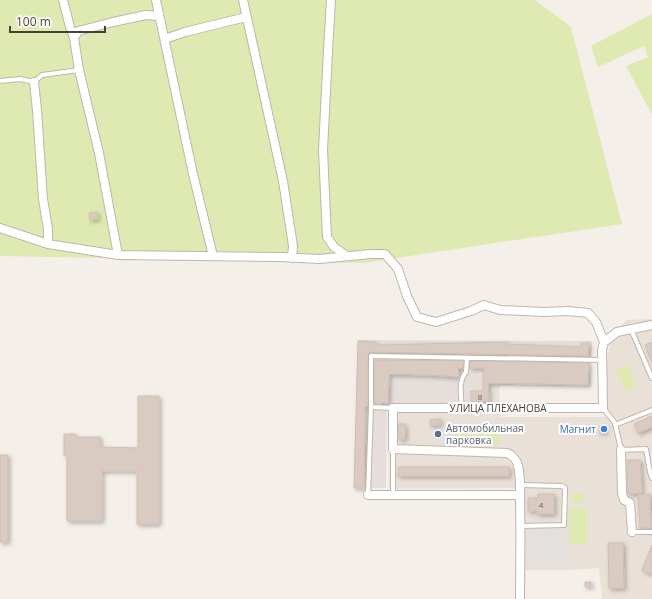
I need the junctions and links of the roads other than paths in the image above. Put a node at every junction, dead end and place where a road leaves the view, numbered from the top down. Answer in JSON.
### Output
{"nodes":[{"id":1,"x":63,"y":0,"type":"edge"},
{"id":2,"x":156,"y":0,"type":"edge"},
{"id":3,"x":243,"y":0,"type":"edge"},
{"id":4,"x":331,"y":0,"type":"edge"},
{"id":5,"x":159,"y":16,"type":"junction"},
{"id":6,"x":246,"y":17,"type":"junction"},
{"id":7,"x":74,"y":38,"type":"junction"},
{"id":8,"x":164,"y":39,"type":"junction"},
{"id":9,"x":79,"y":70,"type":"junction"},
{"id":10,"x":0,"y":81,"type":"edge"},
{"id":11,"x":34,"y":82,"type":"junction"},
{"id":12,"x":0,"y":228,"type":"edge"},
{"id":13,"x":48,"y":244,"type":"junction"},
{"id":14,"x":118,"y":255,"type":"junction"},
{"id":15,"x":213,"y":256,"type":"junction"},
{"id":16,"x":347,"y":256,"type":"junction"},
{"id":17,"x":292,"y":258,"type":"junction"},
{"id":18,"x":652,"y":325,"type":"edge"},
{"id":19,"x":630,"y":328,"type":"junction"},
{"id":20,"x":604,"y":342,"type":"junction"},
{"id":21,"x":467,"y":358,"type":"junction"},
{"id":22,"x":602,"y":360,"type":"junction"},
{"id":23,"x":652,"y":378,"type":"edge"},
{"id":24,"x":371,"y":407,"type":"junction"},
{"id":25,"x":393,"y":408,"type":"junction"},
{"id":26,"x":462,"y":408,"type":"junction"},
{"id":27,"x":603,"y":408,"type":"junction"},
{"id":28,"x":652,"y":410,"type":"edge"},
{"id":29,"x":615,"y":425,"type":"junction"},
{"id":30,"x":393,"y":449,"type":"junction"},
{"id":31,"x":621,"y":450,"type":"junction"},
{"id":32,"x":652,"y":478,"type":"edge"},
{"id":33,"x":520,"y":485,"type":"junction"},
{"id":34,"x":393,"y":495,"type":"junction"},
{"id":35,"x":520,"y":495,"type":"junction"},
{"id":36,"x":368,"y":496,"type":"joint"},
{"id":37,"x":521,"y":526,"type":"junction"},
{"id":38,"x":632,"y":532,"type":"joint"},
{"id":39,"x":652,"y":532,"type":"edge"},
{"id":40,"x":520,"y":599,"type":"edge"}],
"edges":[{"from":1,"to":7,"type":"street"},
{"from":2,"to":5,"type":"street"},
{"from":3,"to":6,"type":"street"},
{"from":4,"to":16,"type":"street"},
{"from":5,"to":7,"type":"street"},
{"from":5,"to":8,"type":"street"},
{"from":6,"to":8,"type":"street"},
{"from":6,"to":17,"type":"street"},
{"from":7,"to":9,"type":"street"},
{"from":8,"to":15,"type":"street"},
{"from":9,"to":11,"type":"lane"},
{"from":9,"to":14,"type":"street"},
{"from":10,"to":11,"type":"lane"},
{"from":11,"to":13,"type":"street"},
{"from":12,"to":13,"type":"street"},
{"from":13,"to":14,"type":"street"},
{"from":14,"to":15,"type":"street"},
{"from":15,"to":17,"type":"street"},
{"from":16,"to":17,"type":"street"},
{"from":16,"to":20,"type":"street"},
{"from":18,"to":19,"type":"street"},
{"from":19,"to":20,"type":"street"},
{"from":19,"to":23,"type":"lane"},
{"from":20,"to":22,"type":"street"},
{"from":21,"to":22,"type":"lane"},
{"from":21,"to":24,"type":"lane"},
{"from":21,"to":26,"type":"lane"},
{"from":22,"to":27,"type":"street"},
{"from":24,"to":25,"type":"lane"},
{"from":24,"to":36,"type":"lane"},
{"from":25,"to":26,"type":"street","name":"УЛИЦА ПЛЕХАНОВА"},
{"from":25,"to":30,"type":"street"},
{"from":26,"to":27,"type":"street","name":"УЛИЦА ПЛЕХАНОВА"},
{"from":27,"to":29,"type":"lane"},
{"from":28,"to":29,"type":"lane"},
{"from":29,"to":31,"type":"lane"},
{"from":30,"to":33,"type":"street"},
{"from":30,"to":34,"type":"lane"},
{"from":31,"to":32,"type":"lane"},
{"from":31,"to":38,"type":"street"},
{"from":33,"to":35,"type":"street"},
{"from":33,"to":37,"type":"lane"},
{"from":34,"to":35,"type":"street"},
{"from":34,"to":36,"type":"street"},
{"from":35,"to":37,"type":"street"},
{"from":37,"to":40,"type":"street"},
{"from":38,"to":39,"type":"lane"}]}
